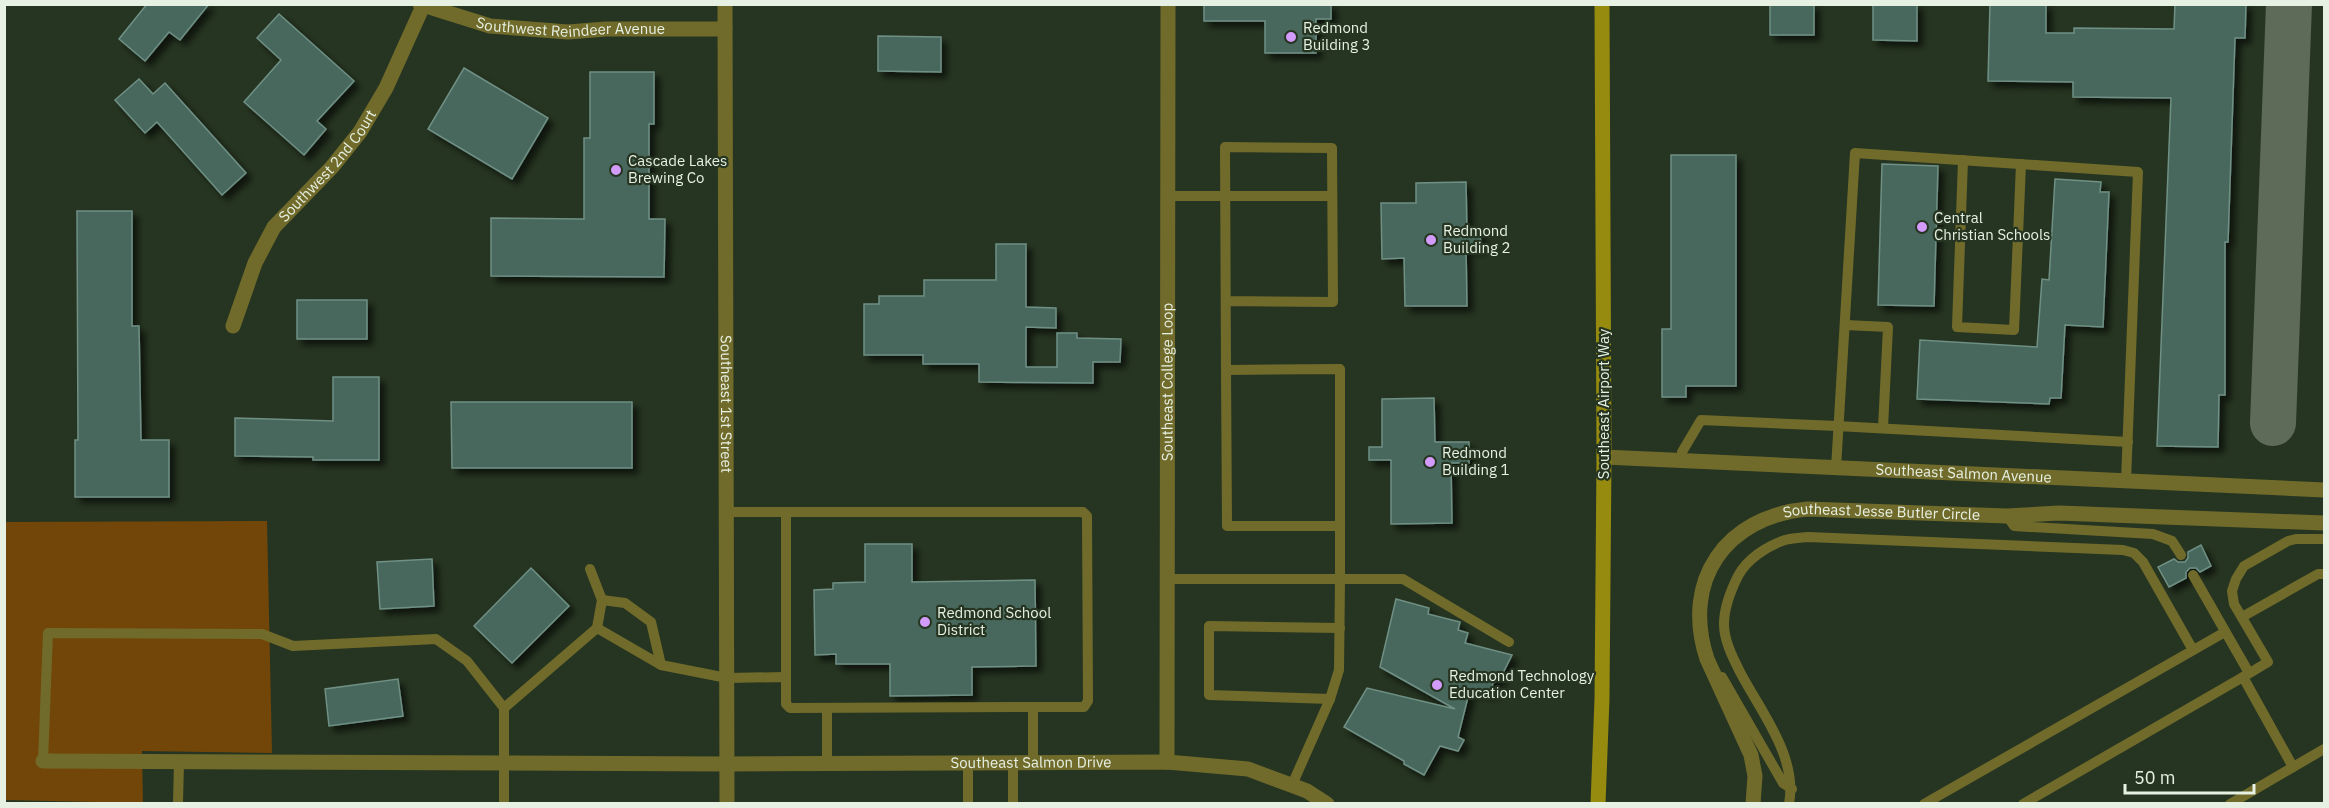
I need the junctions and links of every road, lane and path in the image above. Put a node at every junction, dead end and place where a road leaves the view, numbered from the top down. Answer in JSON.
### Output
{"nodes":[{"id":1,"x":724,"y":4,"type":"edge"},
{"id":2,"x":1168,"y":4,"type":"edge"},
{"id":3,"x":1602,"y":4,"type":"edge"},
{"id":4,"x":422,"y":5,"type":"edge"},
{"id":5,"x":725,"y":29,"type":"junction"},
{"id":6,"x":1963,"y":160,"type":"junction"},
{"id":7,"x":2021,"y":164,"type":"junction"},
{"id":8,"x":1169,"y":196,"type":"junction"},
{"id":9,"x":1225,"y":196,"type":"junction"},
{"id":10,"x":1332,"y":196,"type":"junction"},
{"id":11,"x":1226,"y":301,"type":"junction"},
{"id":12,"x":1845,"y":325,"type":"junction"},
{"id":13,"x":234,"y":326,"type":"dead end"},
{"id":14,"x":1226,"y":370,"type":"junction"},
{"id":15,"x":1838,"y":426,"type":"junction"},
{"id":16,"x":1883,"y":428,"type":"junction"},
{"id":17,"x":2128,"y":442,"type":"junction"},
{"id":18,"x":1604,"y":457,"type":"junction"},
{"id":19,"x":1681,"y":461,"type":"junction"},
{"id":20,"x":1836,"y":468,"type":"junction"},
{"id":21,"x":2126,"y":481,"type":"junction"},
{"id":22,"x":2325,"y":490,"type":"edge"},
{"id":23,"x":726,"y":512,"type":"junction"},
{"id":24,"x":786,"y":512,"type":"junction"},
{"id":25,"x":2007,"y":516,"type":"junction"},
{"id":26,"x":2325,"y":523,"type":"edge"},
{"id":27,"x":1340,"y":526,"type":"junction"},
{"id":28,"x":2325,"y":539,"type":"edge"},
{"id":29,"x":2181,"y":555,"type":"dead end"},
{"id":30,"x":590,"y":569,"type":"dead end"},
{"id":31,"x":2325,"y":574,"type":"edge"},
{"id":32,"x":2193,"y":575,"type":"dead end"},
{"id":33,"x":1168,"y":579,"type":"junction"},
{"id":34,"x":1340,"y":579,"type":"junction"},
{"id":35,"x":602,"y":600,"type":"junction"},
{"id":36,"x":2242,"y":617,"type":"junction"},
{"id":37,"x":597,"y":628,"type":"junction"},
{"id":38,"x":1340,"y":628,"type":"junction"},
{"id":39,"x":2225,"y":632,"type":"junction"},
{"id":40,"x":1509,"y":642,"type":"dead end"},
{"id":41,"x":2193,"y":650,"type":"junction"},
{"id":42,"x":1707,"y":659,"type":"junction"},
{"id":43,"x":661,"y":664,"type":"junction"},
{"id":44,"x":2246,"y":675,"type":"junction"},
{"id":45,"x":786,"y":677,"type":"junction"},
{"id":46,"x":727,"y":678,"type":"junction"},
{"id":47,"x":1330,"y":699,"type":"junction"},
{"id":48,"x":1033,"y":707,"type":"junction"},
{"id":49,"x":504,"y":708,"type":"junction"},
{"id":50,"x":826,"y":708,"type":"junction"},
{"id":51,"x":2325,"y":749,"type":"edge"},
{"id":52,"x":43,"y":761,"type":"joint"},
{"id":53,"x":179,"y":761,"type":"junction"},
{"id":54,"x":1167,"y":762,"type":"junction"},
{"id":55,"x":505,"y":763,"type":"junction"},
{"id":56,"x":968,"y":763,"type":"junction"},
{"id":57,"x":1012,"y":763,"type":"junction"},
{"id":58,"x":1033,"y":763,"type":"junction"},
{"id":59,"x":727,"y":764,"type":"junction"},
{"id":60,"x":827,"y":764,"type":"junction"},
{"id":61,"x":2293,"y":767,"type":"junction"},
{"id":62,"x":1292,"y":785,"type":"junction"},
{"id":63,"x":1792,"y":789,"type":"junction"},
{"id":64,"x":178,"y":804,"type":"edge"},
{"id":65,"x":504,"y":804,"type":"edge"},
{"id":66,"x":727,"y":804,"type":"edge"},
{"id":67,"x":968,"y":804,"type":"edge"},
{"id":68,"x":1013,"y":804,"type":"edge"},
{"id":69,"x":1327,"y":804,"type":"edge"},
{"id":70,"x":1598,"y":804,"type":"edge"},
{"id":71,"x":1753,"y":804,"type":"edge"},
{"id":72,"x":1789,"y":804,"type":"edge"},
{"id":73,"x":1924,"y":804,"type":"edge"},
{"id":74,"x":2023,"y":804,"type":"edge"},
{"id":75,"x":2230,"y":804,"type":"edge"}],
"edges":[{"from":1,"to":5,"type":"street","name":"Southeast 1st Street"},
{"from":2,"to":8,"type":"street","name":"Southeast College Loop"},
{"from":3,"to":18,"type":"main road","name":"Southeast Airport Way"},
{"from":4,"to":5,"type":"street","name":"Southwest Reindeer Avenue"},
{"from":4,"to":13,"type":"street","name":"Southwest 2nd Court"},
{"from":5,"to":23,"type":"street","name":"Southeast 1st Street"},
{"from":6,"to":7,"type":"lane"},
{"from":6,"to":7,"type":"lane"},
{"from":6,"to":12,"type":"lane"},
{"from":7,"to":17,"type":"lane"},
{"from":8,"to":9,"type":"lane"},
{"from":8,"to":33,"type":"street","name":"Southeast College Loop"},
{"from":9,"to":10,"type":"lane"},
{"from":9,"to":10,"type":"lane"},
{"from":9,"to":11,"type":"lane"},
{"from":10,"to":11,"type":"lane"},
{"from":11,"to":14,"type":"lane"},
{"from":12,"to":15,"type":"lane"},
{"from":12,"to":16,"type":"lane"},
{"from":14,"to":27,"type":"lane"},
{"from":14,"to":27,"type":"lane"},
{"from":15,"to":16,"type":"lane"},
{"from":15,"to":19,"type":"lane"},
{"from":15,"to":20,"type":"lane"},
{"from":16,"to":17,"type":"lane"},
{"from":17,"to":21,"type":"lane"},
{"from":18,"to":19,"type":"street","name":"Southeast Salmon Avenue"},
{"from":18,"to":70,"type":"main road","name":"Southeast Airport Way"},
{"from":19,"to":20,"type":"street","name":"Southeast Salmon Avenue"},
{"from":20,"to":21,"type":"street","name":"Southeast Salmon Avenue"},
{"from":21,"to":22,"type":"street","name":"Southeast Salmon Avenue"},
{"from":23,"to":24,"type":"lane"},
{"from":23,"to":46,"type":"street","name":"Southeast 1st Street"},
{"from":24,"to":45,"type":"lane"},
{"from":24,"to":48,"type":"lane"},
{"from":25,"to":26,"type":"street","name":"Southeast Jesse Butler Circle"},
{"from":25,"to":29,"type":"lane"},
{"from":25,"to":42,"type":"street","name":"Southeast Jesse Butler Circle"},
{"from":27,"to":34,"type":"lane"},
{"from":28,"to":36,"type":"lane"},
{"from":30,"to":35,"type":"lane"},
{"from":31,"to":36,"type":"lane"},
{"from":32,"to":39,"type":"lane"},
{"from":33,"to":34,"type":"lane"},
{"from":33,"to":54,"type":"street","name":"Southeast College Loop"},
{"from":34,"to":38,"type":"lane"},
{"from":34,"to":40,"type":"lane"},
{"from":35,"to":37,"type":"lane"},
{"from":35,"to":43,"type":"lane"},
{"from":36,"to":44,"type":"lane"},
{"from":37,"to":43,"type":"lane"},
{"from":37,"to":49,"type":"lane"},
{"from":38,"to":47,"type":"lane"},
{"from":38,"to":47,"type":"lane"},
{"from":39,"to":41,"type":"lane"},
{"from":39,"to":44,"type":"lane"},
{"from":41,"to":63,"type":"lane"},
{"from":41,"to":73,"type":"lane"},
{"from":42,"to":63,"type":"lane"},
{"from":42,"to":71,"type":"street","name":"Southeast Jesse Butler Circle"},
{"from":43,"to":46,"type":"lane"},
{"from":44,"to":61,"type":"lane"},
{"from":44,"to":74,"type":"lane"},
{"from":45,"to":46,"type":"lane"},
{"from":45,"to":50,"type":"lane"},
{"from":46,"to":59,"type":"street","name":"Southeast 1st Street"},
{"from":47,"to":62,"type":"lane"},
{"from":48,"to":50,"type":"lane"},
{"from":48,"to":58,"type":"lane"},
{"from":49,"to":52,"type":"lane"},
{"from":49,"to":55,"type":"lane"},
{"from":50,"to":60,"type":"lane"},
{"from":51,"to":61,"type":"lane"},
{"from":52,"to":53,"type":"street","name":"Southeast Salmon Drive"},
{"from":53,"to":55,"type":"street","name":"Southeast Salmon Drive"},
{"from":53,"to":64,"type":"lane"},
{"from":54,"to":58,"type":"street","name":"Southeast Salmon Drive"},
{"from":54,"to":62,"type":"street","name":"Southeast Salmon Drive"},
{"from":55,"to":59,"type":"street","name":"Southeast Salmon Drive"},
{"from":55,"to":65,"type":"lane"},
{"from":56,"to":57,"type":"street","name":"Southeast Salmon Drive"},
{"from":56,"to":60,"type":"street","name":"Southeast Salmon Drive"},
{"from":56,"to":67,"type":"lane"},
{"from":57,"to":58,"type":"street","name":"Southeast Salmon Drive"},
{"from":57,"to":68,"type":"lane"},
{"from":59,"to":60,"type":"street","name":"Southeast Salmon Drive"},
{"from":59,"to":66,"type":"street","name":"Southeast 1st Street"},
{"from":61,"to":75,"type":"lane"},
{"from":62,"to":69,"type":"street","name":"Southeast Salmon Drive"},
{"from":63,"to":72,"type":"lane"}]}
